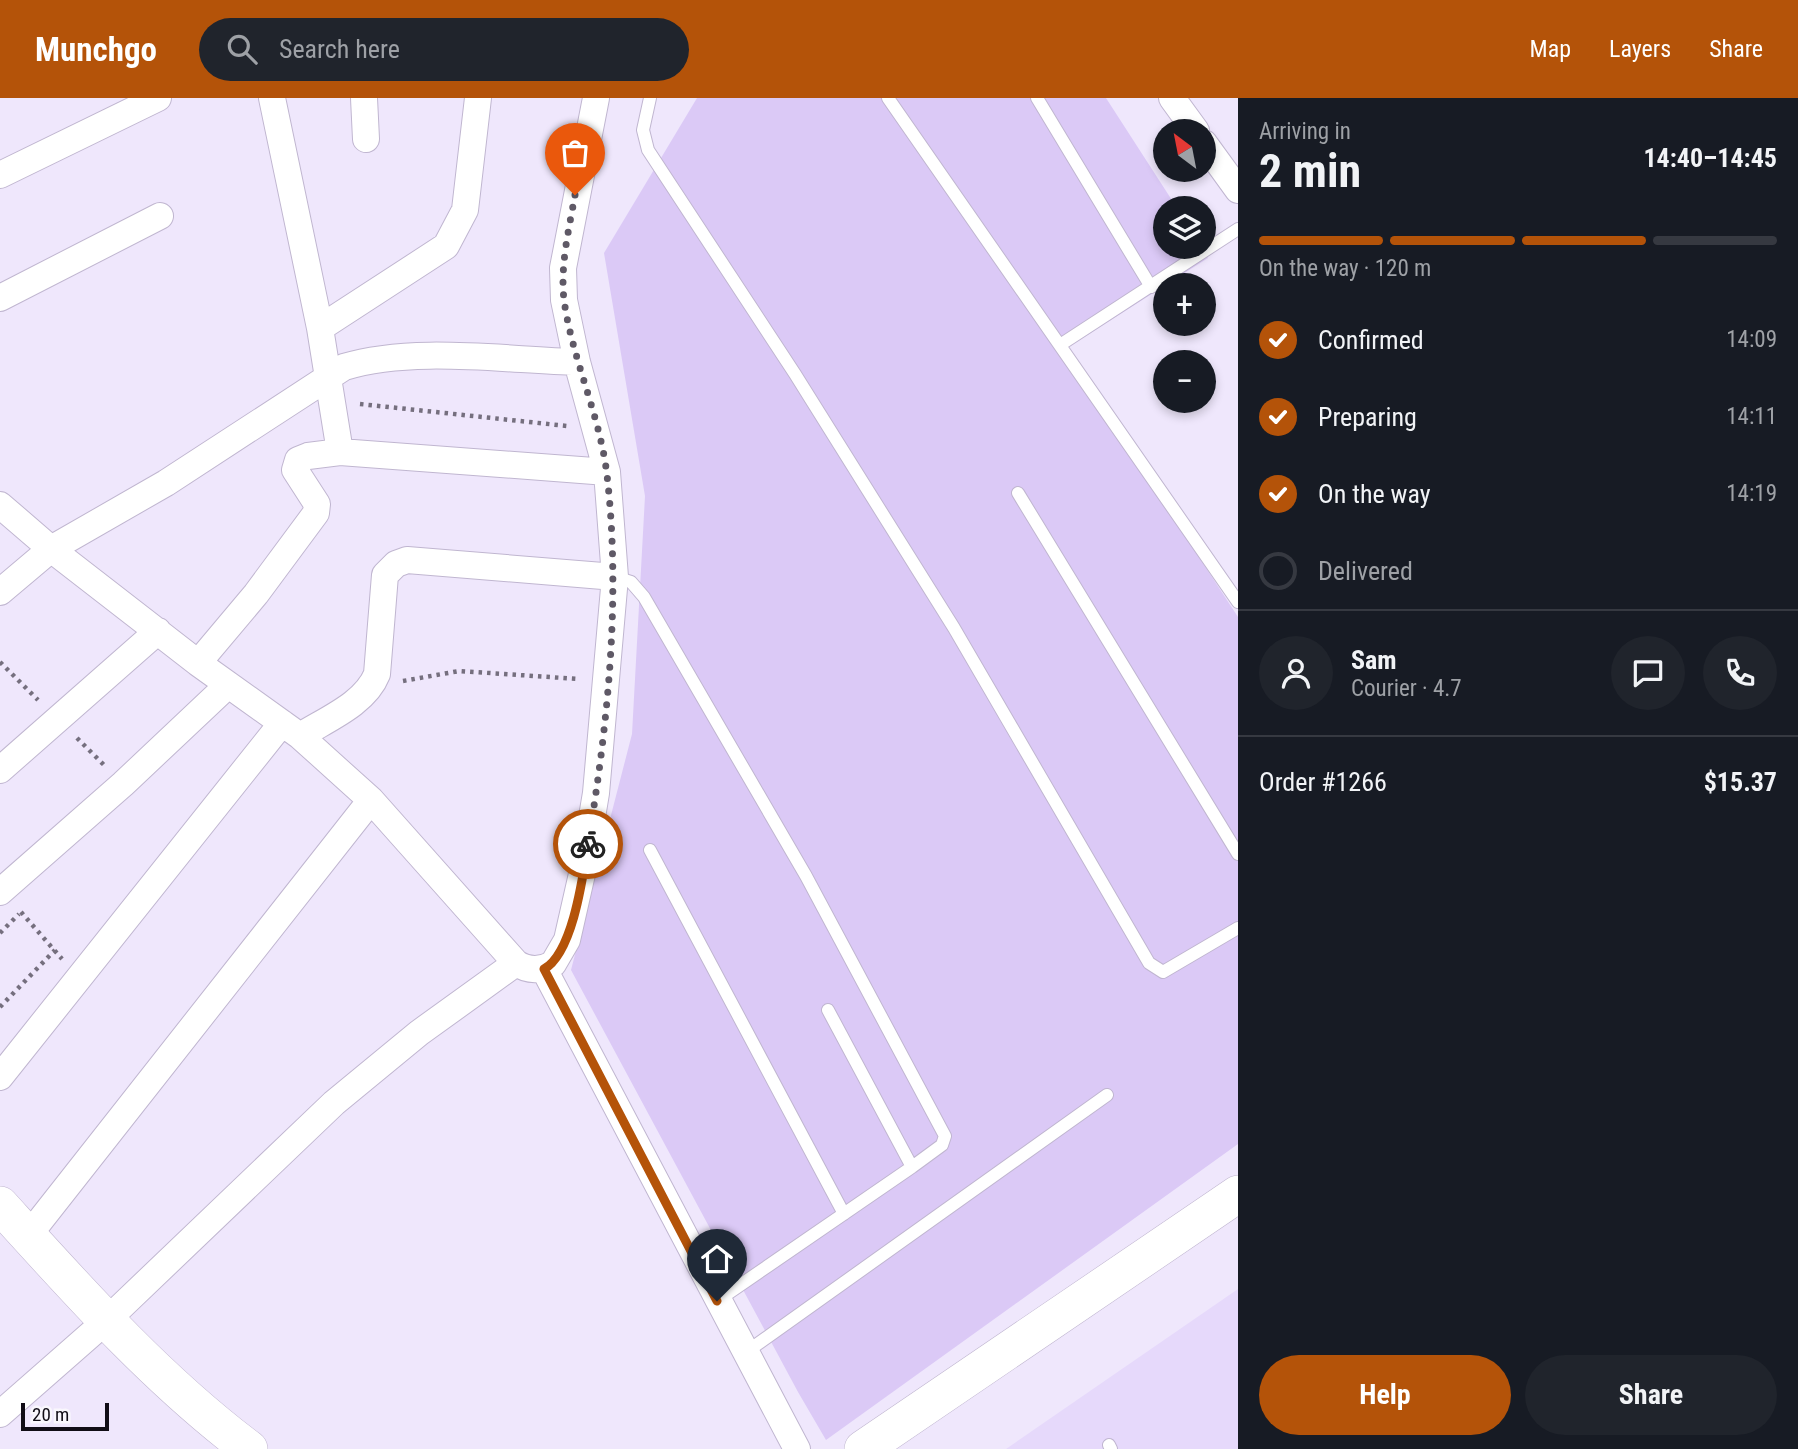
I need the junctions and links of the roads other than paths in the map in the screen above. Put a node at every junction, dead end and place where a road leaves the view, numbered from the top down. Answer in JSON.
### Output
{"nodes":[{"id":1,"x":159,"y":98,"type":"edge"},
{"id":2,"x":272,"y":98,"type":"edge"},
{"id":3,"x":364,"y":98,"type":"edge"},
{"id":4,"x":478,"y":98,"type":"edge"},
{"id":5,"x":596,"y":98,"type":"edge"},
{"id":6,"x":650,"y":98,"type":"edge"},
{"id":7,"x":888,"y":98,"type":"edge"},
{"id":8,"x":1037,"y":98,"type":"edge"},
{"id":9,"x":1172,"y":98,"type":"edge"},
{"id":10,"x":1187,"y":119,"type":"edge"},
{"id":11,"x":366,"y":139,"type":"dead end"},
{"id":12,"x":1216,"y":159,"type":"edge"},
{"id":13,"x":0,"y":175,"type":"edge"},
{"id":14,"x":1238,"y":190,"type":"edge"},
{"id":15,"x":160,"y":216,"type":"dead end"},
{"id":16,"x":1238,"y":229,"type":"edge"},
{"id":17,"x":1151,"y":287,"type":"junction"},
{"id":18,"x":0,"y":298,"type":"edge"},
{"id":19,"x":320,"y":328,"type":"junction"},
{"id":20,"x":1060,"y":345,"type":"junction"},
{"id":21,"x":577,"y":362,"type":"junction"},
{"id":22,"x":331,"y":388,"type":"junction"},
{"id":23,"x":340,"y":452,"type":"junction"},
{"id":24,"x":607,"y":472,"type":"junction"},
{"id":25,"x":1018,"y":493,"type":"dead end"},
{"id":26,"x":0,"y":505,"type":"edge"},
{"id":27,"x":51,"y":549,"type":"junction"},
{"id":28,"x":615,"y":577,"type":"junction"},
{"id":29,"x":0,"y":592,"type":"edge"},
{"id":30,"x":1238,"y":602,"type":"edge"},
{"id":31,"x":158,"y":631,"type":"junction"},
{"id":32,"x":198,"y":663,"type":"junction"},
{"id":33,"x":228,"y":685,"type":"junction"},
{"id":34,"x":291,"y":730,"type":"junction"},
{"id":35,"x":0,"y":770,"type":"edge"},
{"id":36,"x":371,"y":800,"type":"junction"},
{"id":37,"x":650,"y":850,"type":"dead end"},
{"id":38,"x":1238,"y":854,"type":"edge"},
{"id":39,"x":0,"y":892,"type":"edge"},
{"id":40,"x":1238,"y":928,"type":"edge"},
{"id":41,"x":516,"y":963,"type":"junction"},
{"id":42,"x":544,"y":969,"type":"junction"},
{"id":43,"x":828,"y":1010,"type":"dead end"},
{"id":44,"x":0,"y":1077,"type":"edge"},
{"id":45,"x":1107,"y":1095,"type":"dead end"},
{"id":46,"x":912,"y":1167,"type":"junction"},
{"id":47,"x":1238,"y":1194,"type":"edge"},
{"id":48,"x":0,"y":1205,"type":"edge"},
{"id":49,"x":844,"y":1214,"type":"junction"},
{"id":50,"x":28,"y":1236,"type":"junction"},
{"id":51,"x":717,"y":1301,"type":"junction"},
{"id":52,"x":106,"y":1321,"type":"junction"},
{"id":53,"x":745,"y":1353,"type":"junction"},
{"id":54,"x":0,"y":1414,"type":"edge"},
{"id":55,"x":249,"y":1449,"type":"edge"},
{"id":56,"x":797,"y":1449,"type":"edge"},
{"id":57,"x":863,"y":1449,"type":"edge"}],
"edges":[{"from":1,"to":13,"type":"street"},
{"from":2,"to":19,"type":"street"},
{"from":3,"to":11,"type":"street"},
{"from":4,"to":19,"type":"street"},
{"from":5,"to":21,"type":"street"},
{"from":6,"to":40,"type":"lane"},
{"from":7,"to":20,"type":"lane"},
{"from":8,"to":17,"type":"lane"},
{"from":9,"to":10,"type":"street"},
{"from":12,"to":14,"type":"street"},
{"from":15,"to":18,"type":"street"},
{"from":16,"to":17,"type":"lane"},
{"from":17,"to":20,"type":"lane"},
{"from":19,"to":22,"type":"street"},
{"from":20,"to":30,"type":"lane"},
{"from":21,"to":22,"type":"street"},
{"from":21,"to":24,"type":"street"},
{"from":22,"to":23,"type":"street"},
{"from":22,"to":27,"type":"street"},
{"from":23,"to":24,"type":"street"},
{"from":23,"to":32,"type":"street"},
{"from":24,"to":28,"type":"street"},
{"from":25,"to":38,"type":"lane"},
{"from":26,"to":27,"type":"street"},
{"from":27,"to":29,"type":"street"},
{"from":27,"to":31,"type":"street"},
{"from":28,"to":34,"type":"street"},
{"from":28,"to":42,"type":"street"},
{"from":28,"to":46,"type":"lane"},
{"from":31,"to":32,"type":"street"},
{"from":31,"to":35,"type":"street"},
{"from":32,"to":33,"type":"street"},
{"from":33,"to":34,"type":"street"},
{"from":33,"to":39,"type":"street"},
{"from":34,"to":36,"type":"street"},
{"from":34,"to":44,"type":"street"},
{"from":36,"to":41,"type":"street"},
{"from":36,"to":50,"type":"street"},
{"from":37,"to":49,"type":"lane"},
{"from":41,"to":42,"type":"street"},
{"from":41,"to":52,"type":"street"},
{"from":42,"to":51,"type":"street"},
{"from":43,"to":46,"type":"lane"},
{"from":45,"to":53,"type":"lane"},
{"from":46,"to":49,"type":"lane"},
{"from":47,"to":57,"type":"street"},
{"from":48,"to":50,"type":"street"},
{"from":49,"to":51,"type":"lane"},
{"from":50,"to":52,"type":"street"},
{"from":51,"to":53,"type":"street"},
{"from":52,"to":54,"type":"street"},
{"from":52,"to":55,"type":"street"},
{"from":53,"to":56,"type":"street"}]}
